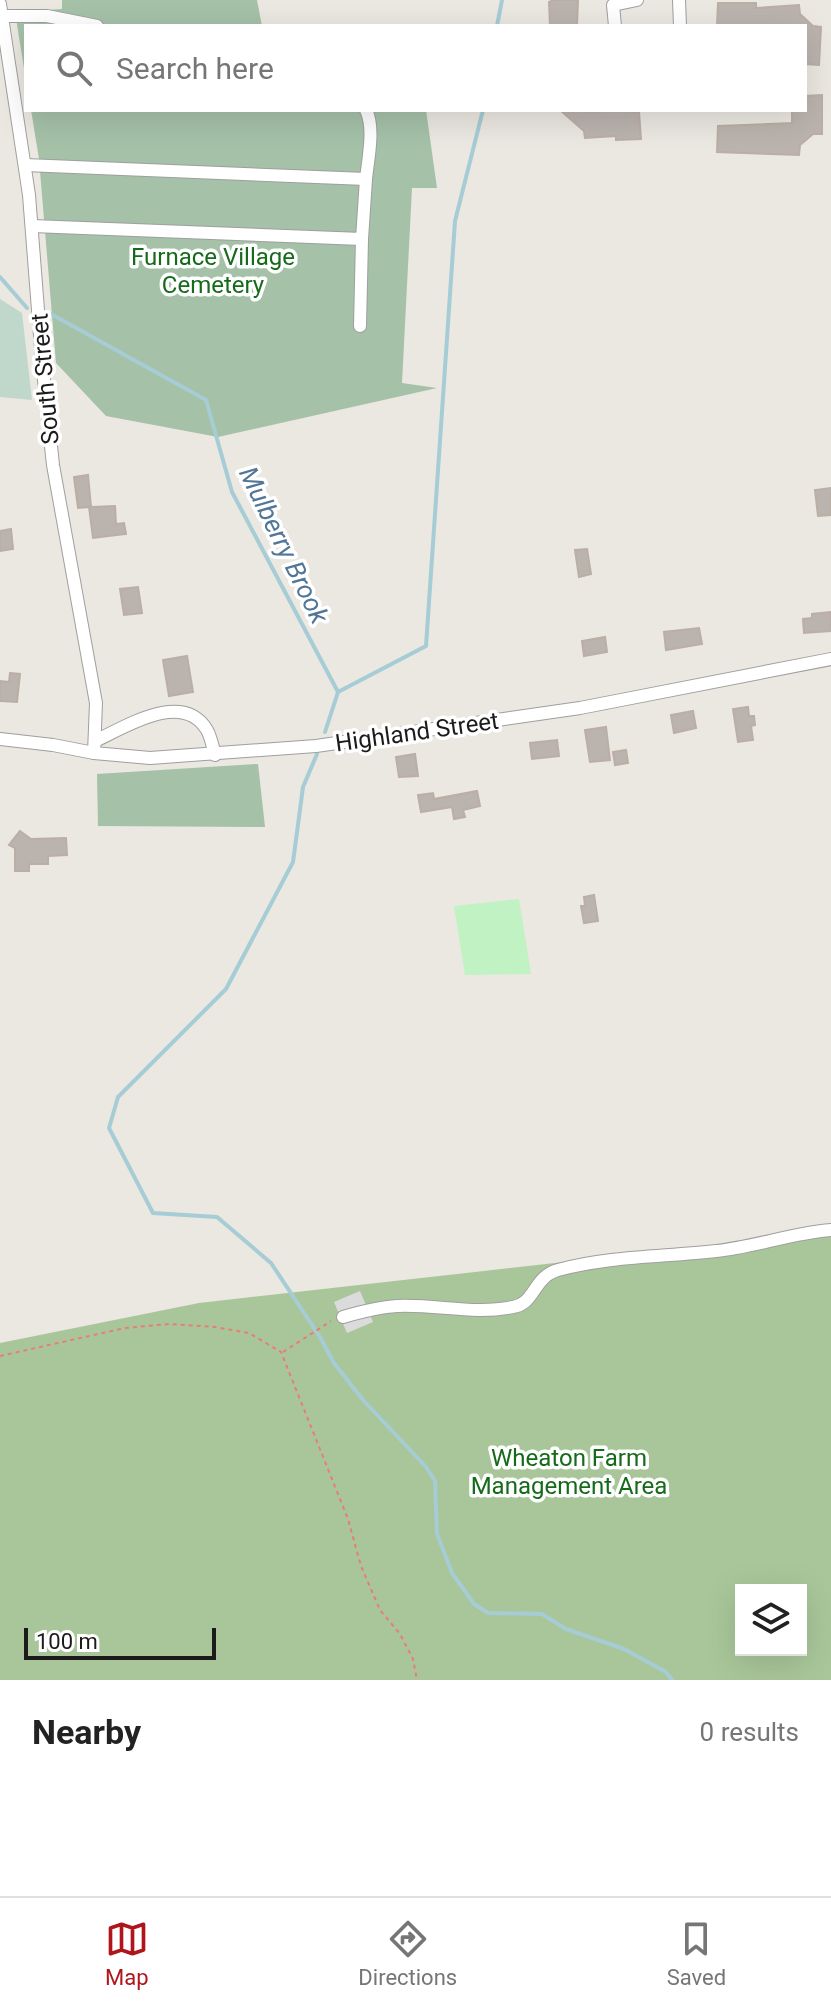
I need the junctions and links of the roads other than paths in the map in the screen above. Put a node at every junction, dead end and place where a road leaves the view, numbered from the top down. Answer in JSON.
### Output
{"nodes":[{"id":1,"x":637,"y":0,"type":"edge"},
{"id":2,"x":679,"y":0,"type":"edge"},
{"id":3,"x":1,"y":10,"type":"edge"},
{"id":4,"x":87,"y":24,"type":"edge"},
{"id":5,"x":615,"y":24,"type":"edge"},
{"id":6,"x":680,"y":24,"type":"edge"},
{"id":7,"x":366,"y":112,"type":"edge"},
{"id":8,"x":25,"y":165,"type":"junction"},
{"id":9,"x":366,"y":179,"type":"junction"},
{"id":10,"x":32,"y":226,"type":"junction"},
{"id":11,"x":362,"y":239,"type":"junction"},
{"id":12,"x":360,"y":326,"type":"dead end"},
{"id":13,"x":831,"y":659,"type":"edge"},
{"id":14,"x":0,"y":739,"type":"edge"},
{"id":15,"x":97,"y":740,"type":"junction"},
{"id":16,"x":94,"y":753,"type":"junction"},
{"id":17,"x":215,"y":755,"type":"junction"},
{"id":18,"x":831,"y":1230,"type":"edge"},
{"id":19,"x":343,"y":1317,"type":"dead end"}],
"edges":[{"from":1,"to":5,"type":"street"},
{"from":2,"to":6,"type":"street"},
{"from":3,"to":4,"type":"street"},
{"from":3,"to":8,"type":"street","name":"South Street"},
{"from":7,"to":9,"type":"street"},
{"from":8,"to":9,"type":"street"},
{"from":8,"to":10,"type":"street","name":"South Street"},
{"from":9,"to":11,"type":"street"},
{"from":10,"to":11,"type":"street"},
{"from":10,"to":15,"type":"street","name":"South Street"},
{"from":11,"to":12,"type":"street"},
{"from":13,"to":17,"type":"street","name":"Highland Street"},
{"from":14,"to":16,"type":"street","name":"Highland Street"},
{"from":15,"to":16,"type":"street","name":"South Street"},
{"from":15,"to":17,"type":"street"},
{"from":16,"to":17,"type":"street","name":"Highland Street"},
{"from":18,"to":19,"type":"street"}]}
